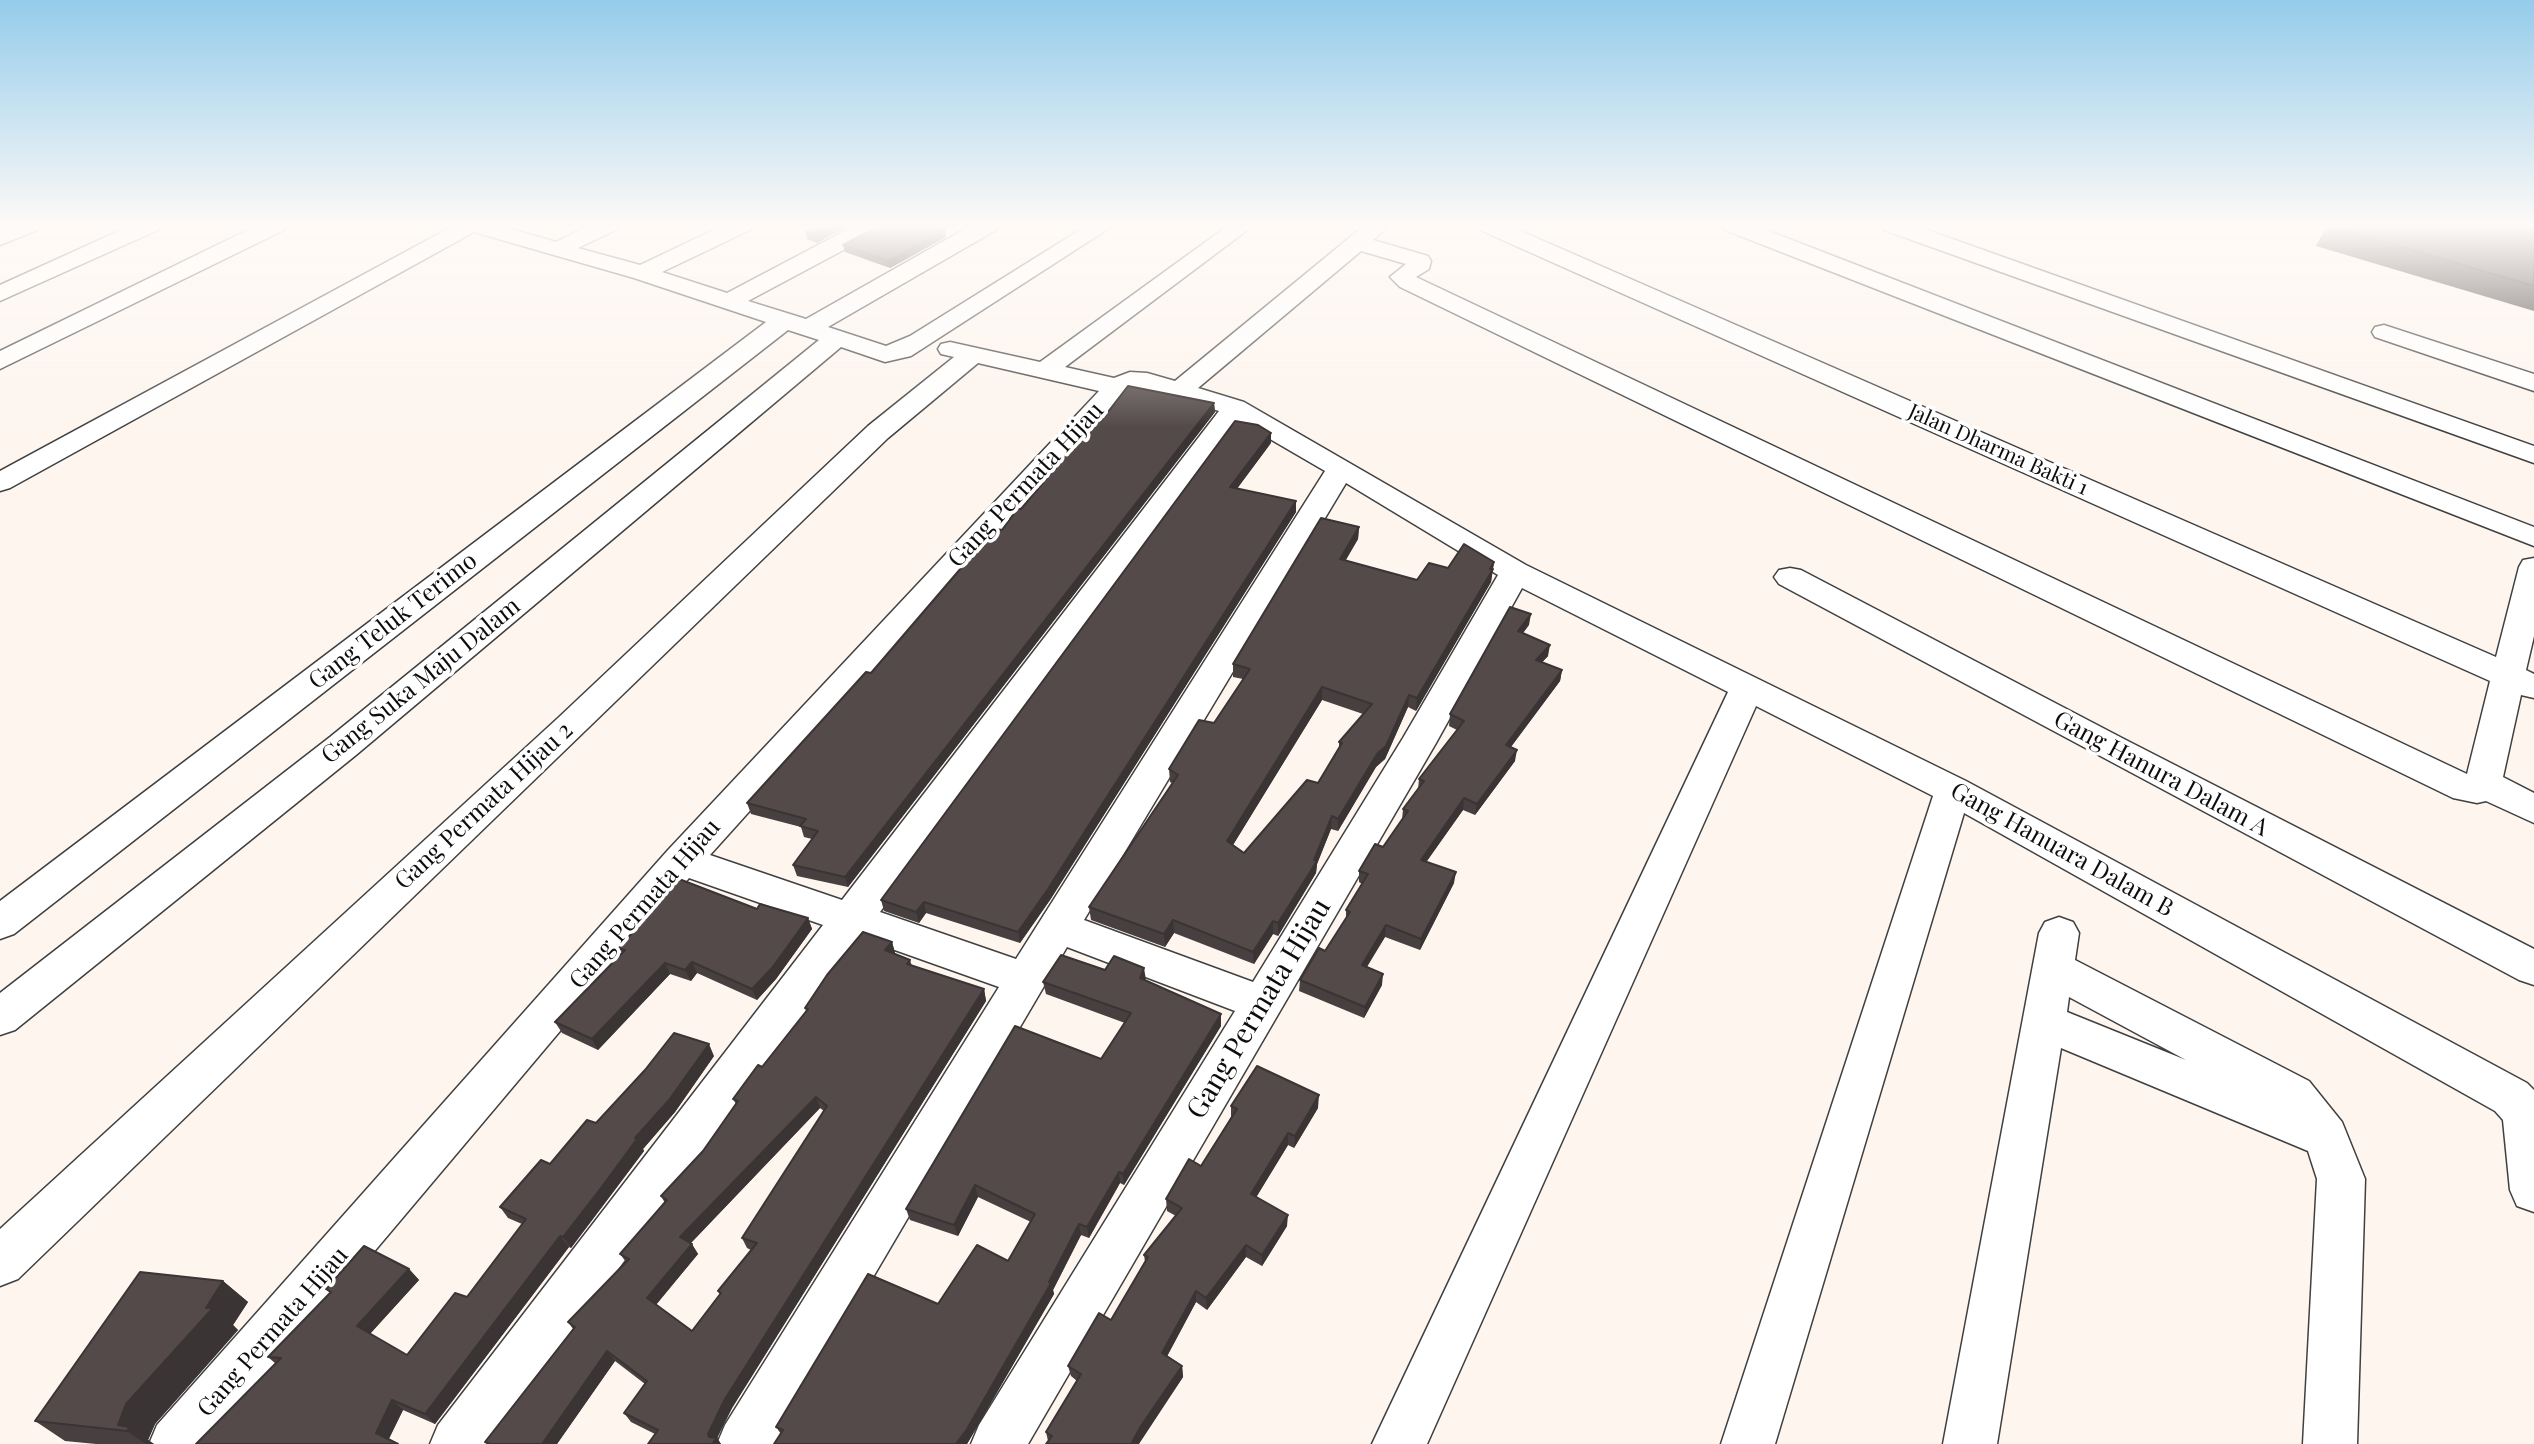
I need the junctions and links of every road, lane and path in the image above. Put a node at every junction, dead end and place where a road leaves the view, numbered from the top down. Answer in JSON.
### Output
{"nodes":[{"id":1,"x":139,"y":292,"type":"edge"},
{"id":2,"x":348,"y":292,"type":"edge"},
{"id":3,"x":703,"y":292,"type":"edge"},
{"id":4,"x":746,"y":292,"type":"edge"},
{"id":5,"x":872,"y":292,"type":"edge"},
{"id":6,"x":996,"y":292,"type":"edge"},
{"id":7,"x":1151,"y":292,"type":"edge"},
{"id":8,"x":1298,"y":292,"type":"edge"},
{"id":9,"x":1430,"y":292,"type":"edge"},
{"id":10,"x":1641,"y":292,"type":"edge"},
{"id":11,"x":1906,"y":292,"type":"edge"},
{"id":12,"x":2080,"y":292,"type":"edge"},
{"id":13,"x":730,"y":301,"type":"junction"},
{"id":14,"x":811,"y":328,"type":"junction"},
{"id":15,"x":2384,"y":332,"type":"dead end"},
{"id":16,"x":12,"y":334,"type":"dead end"},
{"id":17,"x":919,"y":341,"type":"junction"},
{"id":18,"x":36,"y":343,"type":"junction"},
{"id":19,"x":972,"y":355,"type":"junction"},
{"id":20,"x":0,"y":361,"type":"edge"},
{"id":21,"x":1044,"y":371,"type":"junction"},
{"id":22,"x":2534,"y":383,"type":"edge"},
{"id":23,"x":1123,"y":384,"type":"junction"},
{"id":24,"x":1181,"y":389,"type":"junction"},
{"id":25,"x":1236,"y":408,"type":"junction"},
{"id":26,"x":2534,"y":455,"type":"edge"},
{"id":27,"x":1341,"y":468,"type":"junction"},
{"id":28,"x":0,"y":482,"type":"edge"},
{"id":29,"x":2534,"y":537,"type":"edge"},
{"id":30,"x":1515,"y":572,"type":"junction"},
{"id":31,"x":1790,"y":577,"type":"dead end"},
{"id":32,"x":2532,"y":584,"type":"edge"},
{"id":33,"x":2521,"y":681,"type":"edge"},
{"id":34,"x":1747,"y":689,"type":"junction"},
{"id":35,"x":2483,"y":783,"type":"junction"},
{"id":36,"x":1953,"y":790,"type":"junction"},
{"id":37,"x":2534,"y":809,"type":"edge"},
{"id":38,"x":682,"y":860,"type":"junction"},
{"id":39,"x":850,"y":918,"type":"junction"},
{"id":40,"x":0,"y":923,"type":"edge"},
{"id":41,"x":1059,"y":928,"type":"junction"},
{"id":42,"x":2534,"y":968,"type":"edge"},
{"id":43,"x":1026,"y":979,"type":"junction"},
{"id":44,"x":1262,"y":1003,"type":"junction"},
{"id":45,"x":0,"y":1017,"type":"edge"},
{"id":46,"x":2045,"y":1023,"type":"junction"},
{"id":47,"x":2326,"y":1137,"type":"junction"},
{"id":48,"x":2534,"y":1190,"type":"edge"},
{"id":49,"x":0,"y":1262,"type":"edge"},
{"id":50,"x":176,"y":1444,"type":"edge"},
{"id":51,"x":457,"y":1444,"type":"edge"},
{"id":52,"x":744,"y":1444,"type":"edge"},
{"id":53,"x":998,"y":1444,"type":"edge"},
{"id":54,"x":1399,"y":1444,"type":"edge"},
{"id":55,"x":1748,"y":1444,"type":"edge"},
{"id":56,"x":1970,"y":1444,"type":"edge"},
{"id":57,"x":2330,"y":1444,"type":"edge"}],
"edges":[{"from":1,"to":18,"type":"street"},
{"from":2,"to":28,"type":"street"},
{"from":3,"to":13,"type":"street"},
{"from":4,"to":13,"type":"street"},
{"from":5,"to":14,"type":"street"},
{"from":6,"to":17,"type":"street"},
{"from":7,"to":21,"type":"street"},
{"from":8,"to":24,"type":"street"},
{"from":9,"to":35,"type":"street"},
{"from":10,"to":33,"type":"street","name":"Jalan Dharma Bakti 1"},
{"from":11,"to":29,"type":"street"},
{"from":12,"to":26,"type":"street"},
{"from":13,"to":14,"type":"street"},
{"from":14,"to":17,"type":"street"},
{"from":14,"to":40,"type":"street","name":"Gang Teluk Terimo"},
{"from":14,"to":45,"type":"street","name":"Gang Suka Maju Dalam"},
{"from":15,"to":22,"type":"street"},
{"from":16,"to":18,"type":"street"},
{"from":17,"to":19,"type":"street","name":"Gang Hanuara Dalam B"},
{"from":18,"to":20,"type":"street"},
{"from":19,"to":21,"type":"street","name":"Gang Hanuara Dalam B"},
{"from":19,"to":49,"type":"street","name":"Gang Permata Hijau 2"},
{"from":21,"to":23,"type":"street","name":"Gang Hanuara Dalam B"},
{"from":23,"to":24,"type":"street","name":"Gang Hanuara Dalam B"},
{"from":23,"to":38,"type":"street","name":"Gang Permata Hijau"},
{"from":24,"to":25,"type":"street","name":"Gang Hanuara Dalam B"},
{"from":25,"to":27,"type":"street","name":"Gang Hanuara Dalam B"},
{"from":25,"to":39,"type":"street"},
{"from":27,"to":30,"type":"street","name":"Gang Hanuara Dalam B"},
{"from":27,"to":41,"type":"street"},
{"from":30,"to":34,"type":"street","name":"Gang Hanuara Dalam B"},
{"from":30,"to":44,"type":"street","name":"Gang Permata Hijau"},
{"from":31,"to":42,"type":"street","name":"Gang Hanura Dalam A"},
{"from":32,"to":33,"type":"street"},
{"from":33,"to":35,"type":"street"},
{"from":34,"to":36,"type":"street","name":"Gang Hanuara Dalam B"},
{"from":34,"to":54,"type":"street"},
{"from":35,"to":37,"type":"street"},
{"from":36,"to":48,"type":"street","name":"Gang Hanuara Dalam B"},
{"from":36,"to":55,"type":"street"},
{"from":38,"to":39,"type":"street"},
{"from":38,"to":50,"type":"street","name":"Gang Permata Hijau"},
{"from":39,"to":43,"type":"street"},
{"from":39,"to":51,"type":"street"},
{"from":41,"to":43,"type":"street"},
{"from":41,"to":44,"type":"street"},
{"from":43,"to":52,"type":"street"},
{"from":44,"to":53,"type":"street","name":"Gang Permata Hijau"},
{"from":46,"to":47,"type":"street"},
{"from":46,"to":47,"type":"street"},
{"from":46,"to":56,"type":"street"},
{"from":47,"to":57,"type":"street"}]}
